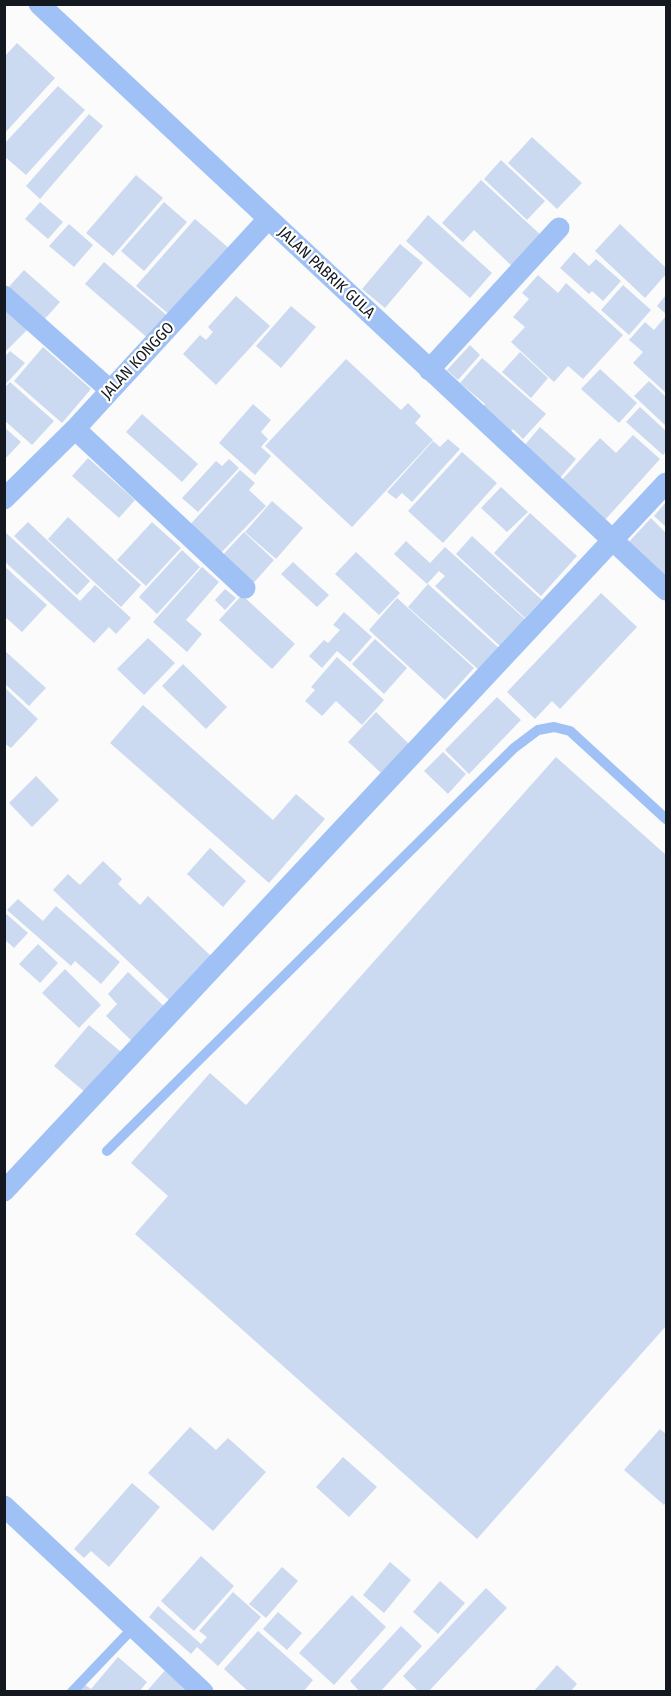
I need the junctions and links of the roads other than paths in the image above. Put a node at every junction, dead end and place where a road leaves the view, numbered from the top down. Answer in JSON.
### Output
{"nodes":[{"id":1,"x":39,"y":4,"type":"edge"},
{"id":2,"x":268,"y":219,"type":"junction"},
{"id":3,"x":558,"y":228,"type":"dead end"},
{"id":4,"x":4,"y":296,"type":"edge"},
{"id":5,"x":429,"y":370,"type":"junction"},
{"id":6,"x":110,"y":390,"type":"junction"},
{"id":7,"x":75,"y":429,"type":"junction"},
{"id":8,"x":666,"y":483,"type":"edge"},
{"id":9,"x":4,"y":500,"type":"edge"},
{"id":10,"x":614,"y":541,"type":"junction"},
{"id":11,"x":245,"y":588,"type":"dead end"},
{"id":12,"x":666,"y":590,"type":"edge"},
{"id":13,"x":666,"y":819,"type":"edge"},
{"id":14,"x":107,"y":1151,"type":"dead end"},
{"id":15,"x":4,"y":1191,"type":"edge"},
{"id":16,"x":4,"y":1506,"type":"edge"},
{"id":17,"x":134,"y":1627,"type":"junction"},
{"id":18,"x":72,"y":1692,"type":"edge"},
{"id":19,"x":203,"y":1692,"type":"edge"}],
"edges":[{"from":1,"to":2,"type":"street","name":"JALAN PABRIK GULA"},
{"from":2,"to":5,"type":"street","name":"JALAN PABRIK GULA"},
{"from":2,"to":6,"type":"street","name":"JALAN KONGGO"},
{"from":3,"to":5,"type":"street"},
{"from":4,"to":6,"type":"street"},
{"from":5,"to":10,"type":"street","name":"JALAN PABRIK GULA"},
{"from":6,"to":7,"type":"street","name":"JALAN KONGGO"},
{"from":7,"to":9,"type":"street","name":"JALAN KONGGO"},
{"from":7,"to":11,"type":"street"},
{"from":8,"to":10,"type":"street"},
{"from":10,"to":12,"type":"street","name":"JALAN PABRIK GULA"},
{"from":10,"to":15,"type":"street"},
{"from":13,"to":14,"type":"lane"},
{"from":16,"to":17,"type":"street"},
{"from":17,"to":18,"type":"lane"},
{"from":17,"to":19,"type":"street"}]}
